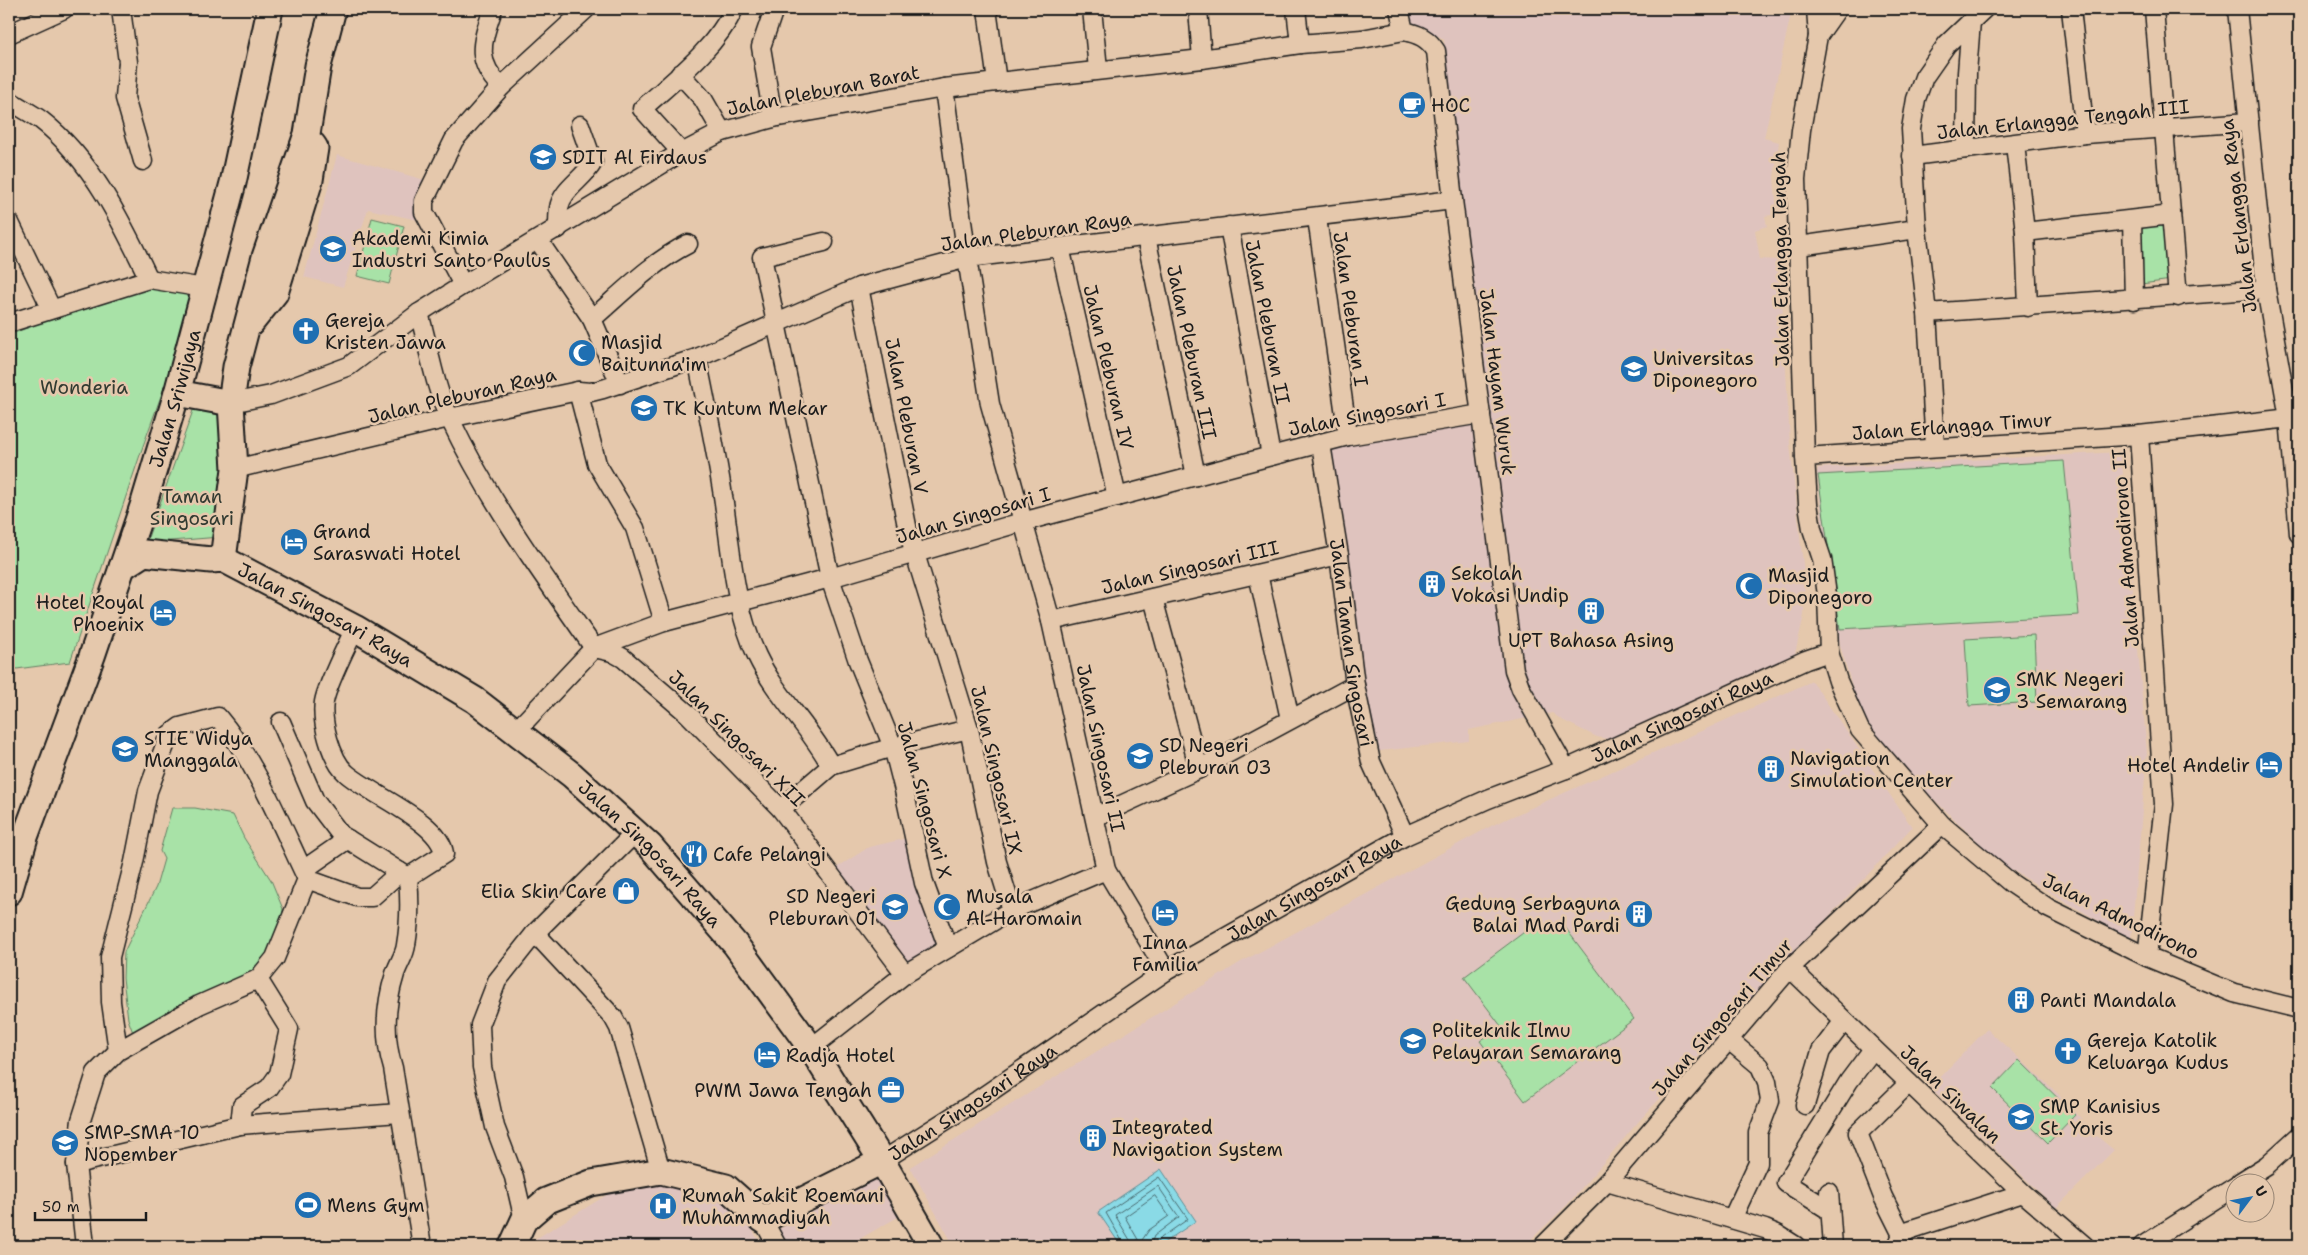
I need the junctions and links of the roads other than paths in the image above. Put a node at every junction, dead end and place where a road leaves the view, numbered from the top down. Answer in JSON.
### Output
{"nodes":[{"id":1,"x":64,"y":9,"type":"edge"},
{"id":2,"x":121,"y":9,"type":"edge"},
{"id":3,"x":270,"y":9,"type":"edge"},
{"id":4,"x":333,"y":9,"type":"edge"},
{"id":5,"x":346,"y":9,"type":"edge"},
{"id":6,"x":493,"y":9,"type":"edge"},
{"id":7,"x":586,"y":9,"type":"edge"},
{"id":8,"x":734,"y":9,"type":"edge"},
{"id":9,"x":774,"y":9,"type":"edge"},
{"id":10,"x":987,"y":9,"type":"edge"},
{"id":11,"x":1092,"y":9,"type":"edge"},
{"id":12,"x":1198,"y":9,"type":"edge"},
{"id":13,"x":1296,"y":9,"type":"edge"},
{"id":14,"x":1400,"y":9,"type":"edge"},
{"id":15,"x":1816,"y":9,"type":"edge"},
{"id":16,"x":1837,"y":9,"type":"edge"},
{"id":17,"x":2071,"y":9,"type":"edge"},
{"id":18,"x":2154,"y":9,"type":"edge"},
{"id":19,"x":2237,"y":9,"type":"edge"},
{"id":20,"x":1978,"y":15,"type":"edge"},
{"id":21,"x":32,"y":16,"type":"edge"},
{"id":22,"x":1404,"y":31,"type":"junction"},
{"id":23,"x":9,"y":34,"type":"edge"},
{"id":24,"x":1818,"y":36,"type":"junction"},
{"id":25,"x":1300,"y":44,"type":"junction"},
{"id":26,"x":1202,"y":59,"type":"junction"},
{"id":27,"x":1098,"y":69,"type":"junction"},
{"id":28,"x":680,"y":74,"type":"junction"},
{"id":29,"x":997,"y":82,"type":"junction"},
{"id":30,"x":501,"y":87,"type":"junction"},
{"id":31,"x":944,"y":88,"type":"junction"},
{"id":32,"x":9,"y":100,"type":"edge"},
{"id":33,"x":773,"y":118,"type":"junction"},
{"id":34,"x":2249,"y":122,"type":"junction"},
{"id":35,"x":580,"y":125,"type":"dead end"},
{"id":36,"x":2164,"y":128,"type":"junction"},
{"id":37,"x":722,"y":132,"type":"junction"},
{"id":38,"x":307,"y":134,"type":"junction"},
{"id":39,"x":2085,"y":134,"type":"junction"},
{"id":40,"x":2015,"y":144,"type":"junction"},
{"id":41,"x":1966,"y":149,"type":"junction"},
{"id":42,"x":682,"y":153,"type":"junction"},
{"id":43,"x":1912,"y":156,"type":"junction"},
{"id":44,"x":143,"y":161,"type":"dead end"},
{"id":45,"x":1453,"y":200,"type":"junction"},
{"id":46,"x":2171,"y":215,"type":"junction"},
{"id":47,"x":1317,"y":218,"type":"junction"},
{"id":48,"x":2132,"y":220,"type":"junction"},
{"id":49,"x":9,"y":221,"type":"edge"},
{"id":50,"x":1229,"y":226,"type":"junction"},
{"id":51,"x":558,"y":229,"type":"junction"},
{"id":52,"x":1916,"y":229,"type":"junction"},
{"id":53,"x":2025,"y":232,"type":"junction"},
{"id":54,"x":1146,"y":237,"type":"junction"},
{"id":55,"x":538,"y":240,"type":"junction"},
{"id":56,"x":824,"y":242,"type":"dead end"},
{"id":57,"x":688,"y":244,"type":"dead end"},
{"id":58,"x":1799,"y":246,"type":"junction"},
{"id":59,"x":1060,"y":247,"type":"junction"},
{"id":60,"x":966,"y":258,"type":"junction"},
{"id":61,"x":149,"y":278,"type":"junction"},
{"id":62,"x":463,"y":285,"type":"junction"},
{"id":63,"x":859,"y":286,"type":"junction"},
{"id":64,"x":204,"y":288,"type":"junction"},
{"id":65,"x":2266,"y":289,"type":"junction"},
{"id":66,"x":2178,"y":297,"type":"junction"},
{"id":67,"x":2134,"y":300,"type":"junction"},
{"id":68,"x":2028,"y":307,"type":"junction"},
{"id":69,"x":51,"y":308,"type":"junction"},
{"id":70,"x":419,"y":313,"type":"junction"},
{"id":71,"x":1927,"y":313,"type":"junction"},
{"id":72,"x":592,"y":319,"type":"junction"},
{"id":73,"x":9,"y":323,"type":"edge"},
{"id":74,"x":777,"y":323,"type":"junction"},
{"id":75,"x":697,"y":358,"type":"junction"},
{"id":76,"x":620,"y":384,"type":"junction"},
{"id":77,"x":578,"y":391,"type":"junction"},
{"id":78,"x":177,"y":393,"type":"junction"},
{"id":79,"x":231,"y":403,"type":"junction"},
{"id":80,"x":1481,"y":414,"type":"junction"},
{"id":81,"x":2294,"y":417,"type":"edge"},
{"id":82,"x":449,"y":418,"type":"junction"},
{"id":83,"x":2139,"y":435,"type":"junction"},
{"id":84,"x":1348,"y":436,"type":"junction"},
{"id":85,"x":1321,"y":444,"type":"junction"},
{"id":86,"x":1935,"y":447,"type":"junction"},
{"id":87,"x":1272,"y":456,"type":"junction"},
{"id":88,"x":1805,"y":457,"type":"junction"},
{"id":89,"x":235,"y":470,"type":"junction"},
{"id":90,"x":1196,"y":476,"type":"junction"},
{"id":91,"x":1117,"y":497,"type":"junction"},
{"id":92,"x":1022,"y":522,"type":"junction"},
{"id":93,"x":2299,"y":534,"type":"edge"},
{"id":94,"x":138,"y":547,"type":"junction"},
{"id":95,"x":914,"y":554,"type":"junction"},
{"id":96,"x":1339,"y":554,"type":"junction"},
{"id":97,"x":223,"y":559,"type":"junction"},
{"id":98,"x":1258,"y":574,"type":"junction"},
{"id":99,"x":830,"y":578,"type":"junction"},
{"id":100,"x":1153,"y":598,"type":"junction"},
{"id":101,"x":739,"y":601,"type":"junction"},
{"id":102,"x":1052,"y":621,"type":"junction"},
{"id":103,"x":664,"y":622,"type":"junction"},
{"id":104,"x":355,"y":628,"type":"junction"},
{"id":105,"x":594,"y":648,"type":"junction"},
{"id":106,"x":1829,"y":652,"type":"junction"},
{"id":107,"x":1355,"y":685,"type":"junction"},
{"id":108,"x":1290,"y":719,"type":"junction"},
{"id":109,"x":281,"y":722,"type":"dead end"},
{"id":110,"x":969,"y":729,"type":"junction"},
{"id":111,"x":515,"y":732,"type":"junction"},
{"id":112,"x":892,"y":747,"type":"junction"},
{"id":113,"x":831,"y":766,"type":"junction"},
{"id":114,"x":1199,"y":769,"type":"junction"},
{"id":115,"x":1566,"y":769,"type":"junction"},
{"id":116,"x":781,"y":809,"type":"junction"},
{"id":117,"x":1095,"y":817,"type":"junction"},
{"id":118,"x":1942,"y":825,"type":"junction"},
{"id":119,"x":635,"y":833,"type":"junction"},
{"id":120,"x":1405,"y":836,"type":"junction"},
{"id":121,"x":348,"y":839,"type":"junction"},
{"id":122,"x":1106,"y":870,"type":"junction"},
{"id":123,"x":404,"y":874,"type":"junction"},
{"id":124,"x":307,"y":879,"type":"junction"},
{"id":125,"x":9,"y":892,"type":"edge"},
{"id":126,"x":1012,"y":910,"type":"junction"},
{"id":127,"x":534,"y":933,"type":"junction"},
{"id":128,"x":948,"y":948,"type":"junction"},
{"id":129,"x":2147,"y":958,"type":"junction"},
{"id":130,"x":1790,"y":968,"type":"junction"},
{"id":131,"x":1166,"y":971,"type":"junction"},
{"id":132,"x":905,"y":974,"type":"junction"},
{"id":133,"x":258,"y":979,"type":"junction"},
{"id":134,"x":2299,"y":1009,"type":"edge"},
{"id":135,"x":1844,"y":1021,"type":"junction"},
{"id":136,"x":1728,"y":1040,"type":"junction"},
{"id":137,"x":812,"y":1048,"type":"junction"},
{"id":138,"x":1873,"y":1049,"type":"junction"},
{"id":139,"x":118,"y":1051,"type":"junction"},
{"id":140,"x":1910,"y":1083,"type":"junction"},
{"id":141,"x":1805,"y":1105,"type":"dead end"},
{"id":142,"x":399,"y":1112,"type":"junction"},
{"id":143,"x":240,"y":1125,"type":"junction"},
{"id":144,"x":2299,"y":1136,"type":"edge"},
{"id":145,"x":882,"y":1162,"type":"junction"},
{"id":146,"x":76,"y":1164,"type":"junction"},
{"id":147,"x":661,"y":1171,"type":"junction"},
{"id":148,"x":2257,"y":1172,"type":"edge"},
{"id":149,"x":1607,"y":1182,"type":"junction"},
{"id":150,"x":1829,"y":1192,"type":"dead end"},
{"id":151,"x":2226,"y":1192,"type":"edge"},
{"id":152,"x":2023,"y":1193,"type":"junction"},
{"id":153,"x":1829,"y":1210,"type":"junction"},
{"id":154,"x":524,"y":1220,"type":"junction"},
{"id":155,"x":763,"y":1220,"type":"junction"},
{"id":156,"x":1732,"y":1220,"type":"junction"},
{"id":157,"x":1899,"y":1241,"type":"edge"},
{"id":158,"x":85,"y":1246,"type":"edge"},
{"id":159,"x":422,"y":1246,"type":"edge"},
{"id":160,"x":512,"y":1246,"type":"edge"},
{"id":161,"x":777,"y":1246,"type":"edge"},
{"id":162,"x":931,"y":1246,"type":"edge"},
{"id":163,"x":1543,"y":1246,"type":"edge"},
{"id":164,"x":1796,"y":1246,"type":"edge"},
{"id":165,"x":1832,"y":1246,"type":"edge"},
{"id":166,"x":2085,"y":1246,"type":"edge"},
{"id":167,"x":2142,"y":1246,"type":"edge"}],
"edges":[{"from":1,"to":21,"type":"street"},
{"from":2,"to":44,"type":"street"},
{"from":3,"to":64,"type":"main road","name":"Jalan Sriwijaya"},
{"from":4,"to":38,"type":"main road"},
{"from":5,"to":38,"type":"main road"},
{"from":6,"to":30,"type":"street"},
{"from":7,"to":30,"type":"street"},
{"from":8,"to":28,"type":"street"},
{"from":9,"to":33,"type":"street"},
{"from":10,"to":29,"type":"street"},
{"from":11,"to":27,"type":"street"},
{"from":12,"to":26,"type":"street"},
{"from":13,"to":25,"type":"street"},
{"from":14,"to":22,"type":"street"},
{"from":15,"to":24,"type":"street"},
{"from":16,"to":24,"type":"street","name":"Jalan Erlangga Tengah"},
{"from":17,"to":39,"type":"street"},
{"from":18,"to":36,"type":"street"},
{"from":19,"to":34,"type":"street","name":"Jalan Erlangga Raya"},
{"from":20,"to":41,"type":"street"},
{"from":20,"to":43,"type":"street"},
{"from":21,"to":23,"type":"street"},
{"from":22,"to":25,"type":"street","name":"Jalan Pleburan Barat"},
{"from":22,"to":45,"type":"street","name":"Jalan Hayam Wuruk"},
{"from":24,"to":58,"type":"street","name":"Jalan Erlangga Tengah"},
{"from":25,"to":26,"type":"street","name":"Jalan Pleburan Barat"},
{"from":26,"to":27,"type":"street","name":"Jalan Pleburan Barat"},
{"from":27,"to":29,"type":"street","name":"Jalan Pleburan Barat"},
{"from":28,"to":37,"type":"street"},
{"from":28,"to":42,"type":"street"},
{"from":29,"to":31,"type":"street","name":"Jalan Pleburan Barat"},
{"from":30,"to":62,"type":"street"},
{"from":31,"to":33,"type":"street","name":"Jalan Pleburan Barat"},
{"from":31,"to":60,"type":"street","name":"Jalan Singosari II"},
{"from":32,"to":61,"type":"street"},
{"from":33,"to":37,"type":"street","name":"Jalan Pleburan Barat"},
{"from":34,"to":36,"type":"street","name":"Jalan Erlangga Tengah III"},
{"from":34,"to":65,"type":"street","name":"Jalan Erlangga Raya"},
{"from":35,"to":51,"type":"street"},
{"from":36,"to":39,"type":"street","name":"Jalan Erlangga Tengah III"},
{"from":36,"to":46,"type":"street"},
{"from":37,"to":42,"type":"street","name":"Jalan Pleburan Barat"},
{"from":38,"to":79,"type":"main road"},
{"from":39,"to":40,"type":"street","name":"Jalan Erlangga Tengah III"},
{"from":40,"to":41,"type":"street","name":"Jalan Erlangga Tengah III"},
{"from":40,"to":53,"type":"street"},
{"from":41,"to":43,"type":"street","name":"Jalan Erlangga Tengah III"},
{"from":42,"to":51,"type":"street","name":"Jalan Pleburan Barat"},
{"from":43,"to":52,"type":"street"},
{"from":45,"to":47,"type":"street","name":"Jalan Pleburan Raya"},
{"from":45,"to":80,"type":"street","name":"Jalan Hayam Wuruk"},
{"from":46,"to":48,"type":"street"},
{"from":46,"to":66,"type":"street"},
{"from":47,"to":50,"type":"street","name":"Jalan Pleburan Raya"},
{"from":47,"to":84,"type":"street","name":"Jalan Pleburan I"},
{"from":48,"to":53,"type":"street"},
{"from":48,"to":67,"type":"street"},
{"from":49,"to":69,"type":"street"},
{"from":50,"to":54,"type":"street","name":"Jalan Pleburan Raya"},
{"from":50,"to":87,"type":"street","name":"Jalan Pleburan II"},
{"from":51,"to":55,"type":"street","name":"Jalan Pleburan Barat"},
{"from":52,"to":58,"type":"street"},
{"from":52,"to":71,"type":"street"},
{"from":53,"to":68,"type":"street"},
{"from":54,"to":59,"type":"street","name":"Jalan Pleburan Raya"},
{"from":54,"to":90,"type":"street","name":"Jalan Pleburan III"},
{"from":55,"to":62,"type":"street","name":"Jalan Pleburan Barat"},
{"from":55,"to":72,"type":"street"},
{"from":56,"to":74,"type":"street","name":"Jalan Singosari X"},
{"from":57,"to":72,"type":"street"},
{"from":58,"to":88,"type":"street","name":"Jalan Erlangga Tengah"},
{"from":59,"to":60,"type":"street","name":"Jalan Pleburan Raya"},
{"from":59,"to":91,"type":"street","name":"Jalan Pleburan IV"},
{"from":60,"to":63,"type":"street","name":"Jalan Pleburan Raya"},
{"from":60,"to":92,"type":"street","name":"Jalan Singosari II"},
{"from":61,"to":64,"type":"street"},
{"from":61,"to":69,"type":"street"},
{"from":62,"to":70,"type":"street","name":"Jalan Pleburan Barat"},
{"from":63,"to":74,"type":"street","name":"Jalan Pleburan Raya"},
{"from":63,"to":95,"type":"street","name":"Jalan Pleburan V"},
{"from":64,"to":78,"type":"main road","name":"Jalan Sriwijaya"},
{"from":65,"to":66,"type":"street"},
{"from":65,"to":81,"type":"street","name":"Jalan Erlangga Raya"},
{"from":66,"to":67,"type":"street"},
{"from":67,"to":68,"type":"street"},
{"from":68,"to":71,"type":"street"},
{"from":69,"to":73,"type":"street"},
{"from":70,"to":79,"type":"street","name":"Jalan Pleburan Barat"},
{"from":70,"to":82,"type":"street"},
{"from":71,"to":86,"type":"street"},
{"from":72,"to":76,"type":"street"},
{"from":74,"to":75,"type":"street","name":"Jalan Pleburan Raya"},
{"from":74,"to":99,"type":"street","name":"Jalan Singosari X"},
{"from":75,"to":76,"type":"street","name":"Jalan Pleburan Raya"},
{"from":75,"to":101,"type":"street"},
{"from":76,"to":77,"type":"street","name":"Jalan Pleburan Raya"},
{"from":77,"to":82,"type":"street","name":"Jalan Pleburan Raya"},
{"from":77,"to":103,"type":"street"},
{"from":78,"to":79,"type":"main road"},
{"from":78,"to":94,"type":"main road","name":"Jalan Sriwijaya"},
{"from":79,"to":89,"type":"main road"},
{"from":80,"to":84,"type":"street","name":"Jalan Singosari I"},
{"from":80,"to":115,"type":"street","name":"Jalan Hayam Wuruk"},
{"from":81,"to":83,"type":"street","name":"Jalan Erlangga Timur"},
{"from":81,"to":93,"type":"street","name":"Jalan Erlangga Raya"},
{"from":82,"to":89,"type":"street","name":"Jalan Pleburan Raya"},
{"from":82,"to":105,"type":"street"},
{"from":83,"to":86,"type":"street","name":"Jalan Erlangga Timur"},
{"from":83,"to":129,"type":"street","name":"Jalan Admodirono II"},
{"from":84,"to":85,"type":"street","name":"Jalan Singosari I"},
{"from":85,"to":87,"type":"street","name":"Jalan Singosari I"},
{"from":85,"to":96,"type":"street","name":"Jalan Taman Singosari"},
{"from":86,"to":88,"type":"street","name":"Jalan Erlangga Timur"},
{"from":87,"to":90,"type":"street","name":"Jalan Singosari I"},
{"from":88,"to":106,"type":"street"},
{"from":89,"to":97,"type":"main road"},
{"from":90,"to":91,"type":"street","name":"Jalan Singosari I"},
{"from":91,"to":92,"type":"street","name":"Jalan Singosari I"},
{"from":92,"to":95,"type":"street","name":"Jalan Singosari I"},
{"from":92,"to":102,"type":"street","name":"Jalan Singosari II"},
{"from":94,"to":97,"type":"main road","name":"Jalan Singosari Raya"},
{"from":94,"to":125,"type":"main road"},
{"from":95,"to":99,"type":"street","name":"Jalan Singosari I"},
{"from":95,"to":110,"type":"street","name":"Jalan Singosari IX"},
{"from":96,"to":98,"type":"street","name":"Jalan Singosari III"},
{"from":96,"to":107,"type":"street","name":"Jalan Taman Singosari"},
{"from":97,"to":104,"type":"main road","name":"Jalan Singosari Raya"},
{"from":98,"to":100,"type":"street","name":"Jalan Singosari III"},
{"from":98,"to":108,"type":"street"},
{"from":99,"to":101,"type":"street","name":"Jalan Singosari I"},
{"from":99,"to":112,"type":"street","name":"Jalan Singosari X"},
{"from":100,"to":102,"type":"street","name":"Jalan Singosari III"},
{"from":100,"to":114,"type":"street"},
{"from":101,"to":103,"type":"street","name":"Jalan Singosari I"},
{"from":101,"to":113,"type":"street"},
{"from":102,"to":117,"type":"street","name":"Jalan Singosari II"},
{"from":103,"to":105,"type":"street","name":"Jalan Singosari I"},
{"from":104,"to":111,"type":"main road","name":"Jalan Singosari Raya"},
{"from":104,"to":123,"type":"street"},
{"from":105,"to":111,"type":"street","name":"Jalan Singosari I"},
{"from":105,"to":116,"type":"street","name":"Jalan Singosari XII"},
{"from":106,"to":115,"type":"street","name":"Jalan Singosari Raya"},
{"from":106,"to":118,"type":"street","name":"Jalan Admodirono"},
{"from":107,"to":108,"type":"street"},
{"from":107,"to":120,"type":"street","name":"Jalan Taman Singosari"},
{"from":108,"to":114,"type":"street"},
{"from":109,"to":121,"type":"street"},
{"from":110,"to":112,"type":"street"},
{"from":110,"to":126,"type":"street","name":"Jalan Singosari IX"},
{"from":111,"to":119,"type":"main road","name":"Jalan Singosari Raya"},
{"from":112,"to":113,"type":"street"},
{"from":112,"to":128,"type":"street","name":"Jalan Singosari X"},
{"from":113,"to":116,"type":"street"},
{"from":114,"to":117,"type":"street"},
{"from":115,"to":120,"type":"street","name":"Jalan Singosari Raya"},
{"from":116,"to":132,"type":"street","name":"Jalan Singosari XII"},
{"from":117,"to":122,"type":"street","name":"Jalan Singosari II"},
{"from":118,"to":129,"type":"street","name":"Jalan Admodirono"},
{"from":118,"to":130,"type":"street","name":"Jalan Singosari Timur"},
{"from":119,"to":127,"type":"street"},
{"from":119,"to":137,"type":"main road","name":"Jalan Singosari Raya"},
{"from":120,"to":131,"type":"street","name":"Jalan Singosari Raya"},
{"from":121,"to":123,"type":"street"},
{"from":121,"to":124,"type":"street"},
{"from":122,"to":126,"type":"street"},
{"from":122,"to":131,"type":"street","name":"Jalan Singosari II"},
{"from":123,"to":124,"type":"street"},
{"from":123,"to":142,"type":"street"},
{"from":124,"to":133,"type":"street"},
{"from":124,"to":139,"type":"street"},
{"from":126,"to":128,"type":"street"},
{"from":127,"to":147,"type":"street"},
{"from":127,"to":154,"type":"street"},
{"from":128,"to":132,"type":"street"},
{"from":129,"to":134,"type":"street","name":"Jalan Admodirono"},
{"from":130,"to":135,"type":"street","name":"Jalan Siwalan"},
{"from":130,"to":136,"type":"street","name":"Jalan Singosari Timur"},
{"from":131,"to":145,"type":"street","name":"Jalan Singosari Raya"},
{"from":132,"to":137,"type":"street"},
{"from":133,"to":139,"type":"street"},
{"from":133,"to":143,"type":"street"},
{"from":135,"to":138,"type":"street","name":"Jalan Siwalan"},
{"from":135,"to":141,"type":"street"},
{"from":136,"to":149,"type":"street","name":"Jalan Singosari Timur"},
{"from":136,"to":156,"type":"street"},
{"from":137,"to":145,"type":"main road","name":"Jalan Singosari Raya"},
{"from":138,"to":140,"type":"street","name":"Jalan Siwalan"},
{"from":138,"to":153,"type":"street"},
{"from":139,"to":146,"type":"street"},
{"from":140,"to":152,"type":"street","name":"Jalan Siwalan"},
{"from":140,"to":157,"type":"street"},
{"from":142,"to":143,"type":"street"},
{"from":142,"to":159,"type":"street"},
{"from":143,"to":146,"type":"street"},
{"from":144,"to":148,"type":"street"},
{"from":145,"to":155,"type":"main road"},
{"from":145,"to":162,"type":"main road"},
{"from":146,"to":158,"type":"street"},
{"from":147,"to":154,"type":"main road"},
{"from":147,"to":155,"type":"main road"},
{"from":149,"to":156,"type":"street"},
{"from":149,"to":163,"type":"street","name":"Jalan Singosari Timur"},
{"from":150,"to":153,"type":"street"},
{"from":151,"to":167,"type":"street"},
{"from":152,"to":157,"type":"street"},
{"from":152,"to":166,"type":"street","name":"Jalan Siwalan"},
{"from":153,"to":165,"type":"street"},
{"from":154,"to":160,"type":"main road"},
{"from":155,"to":161,"type":"street"},
{"from":156,"to":164,"type":"street"}]}
